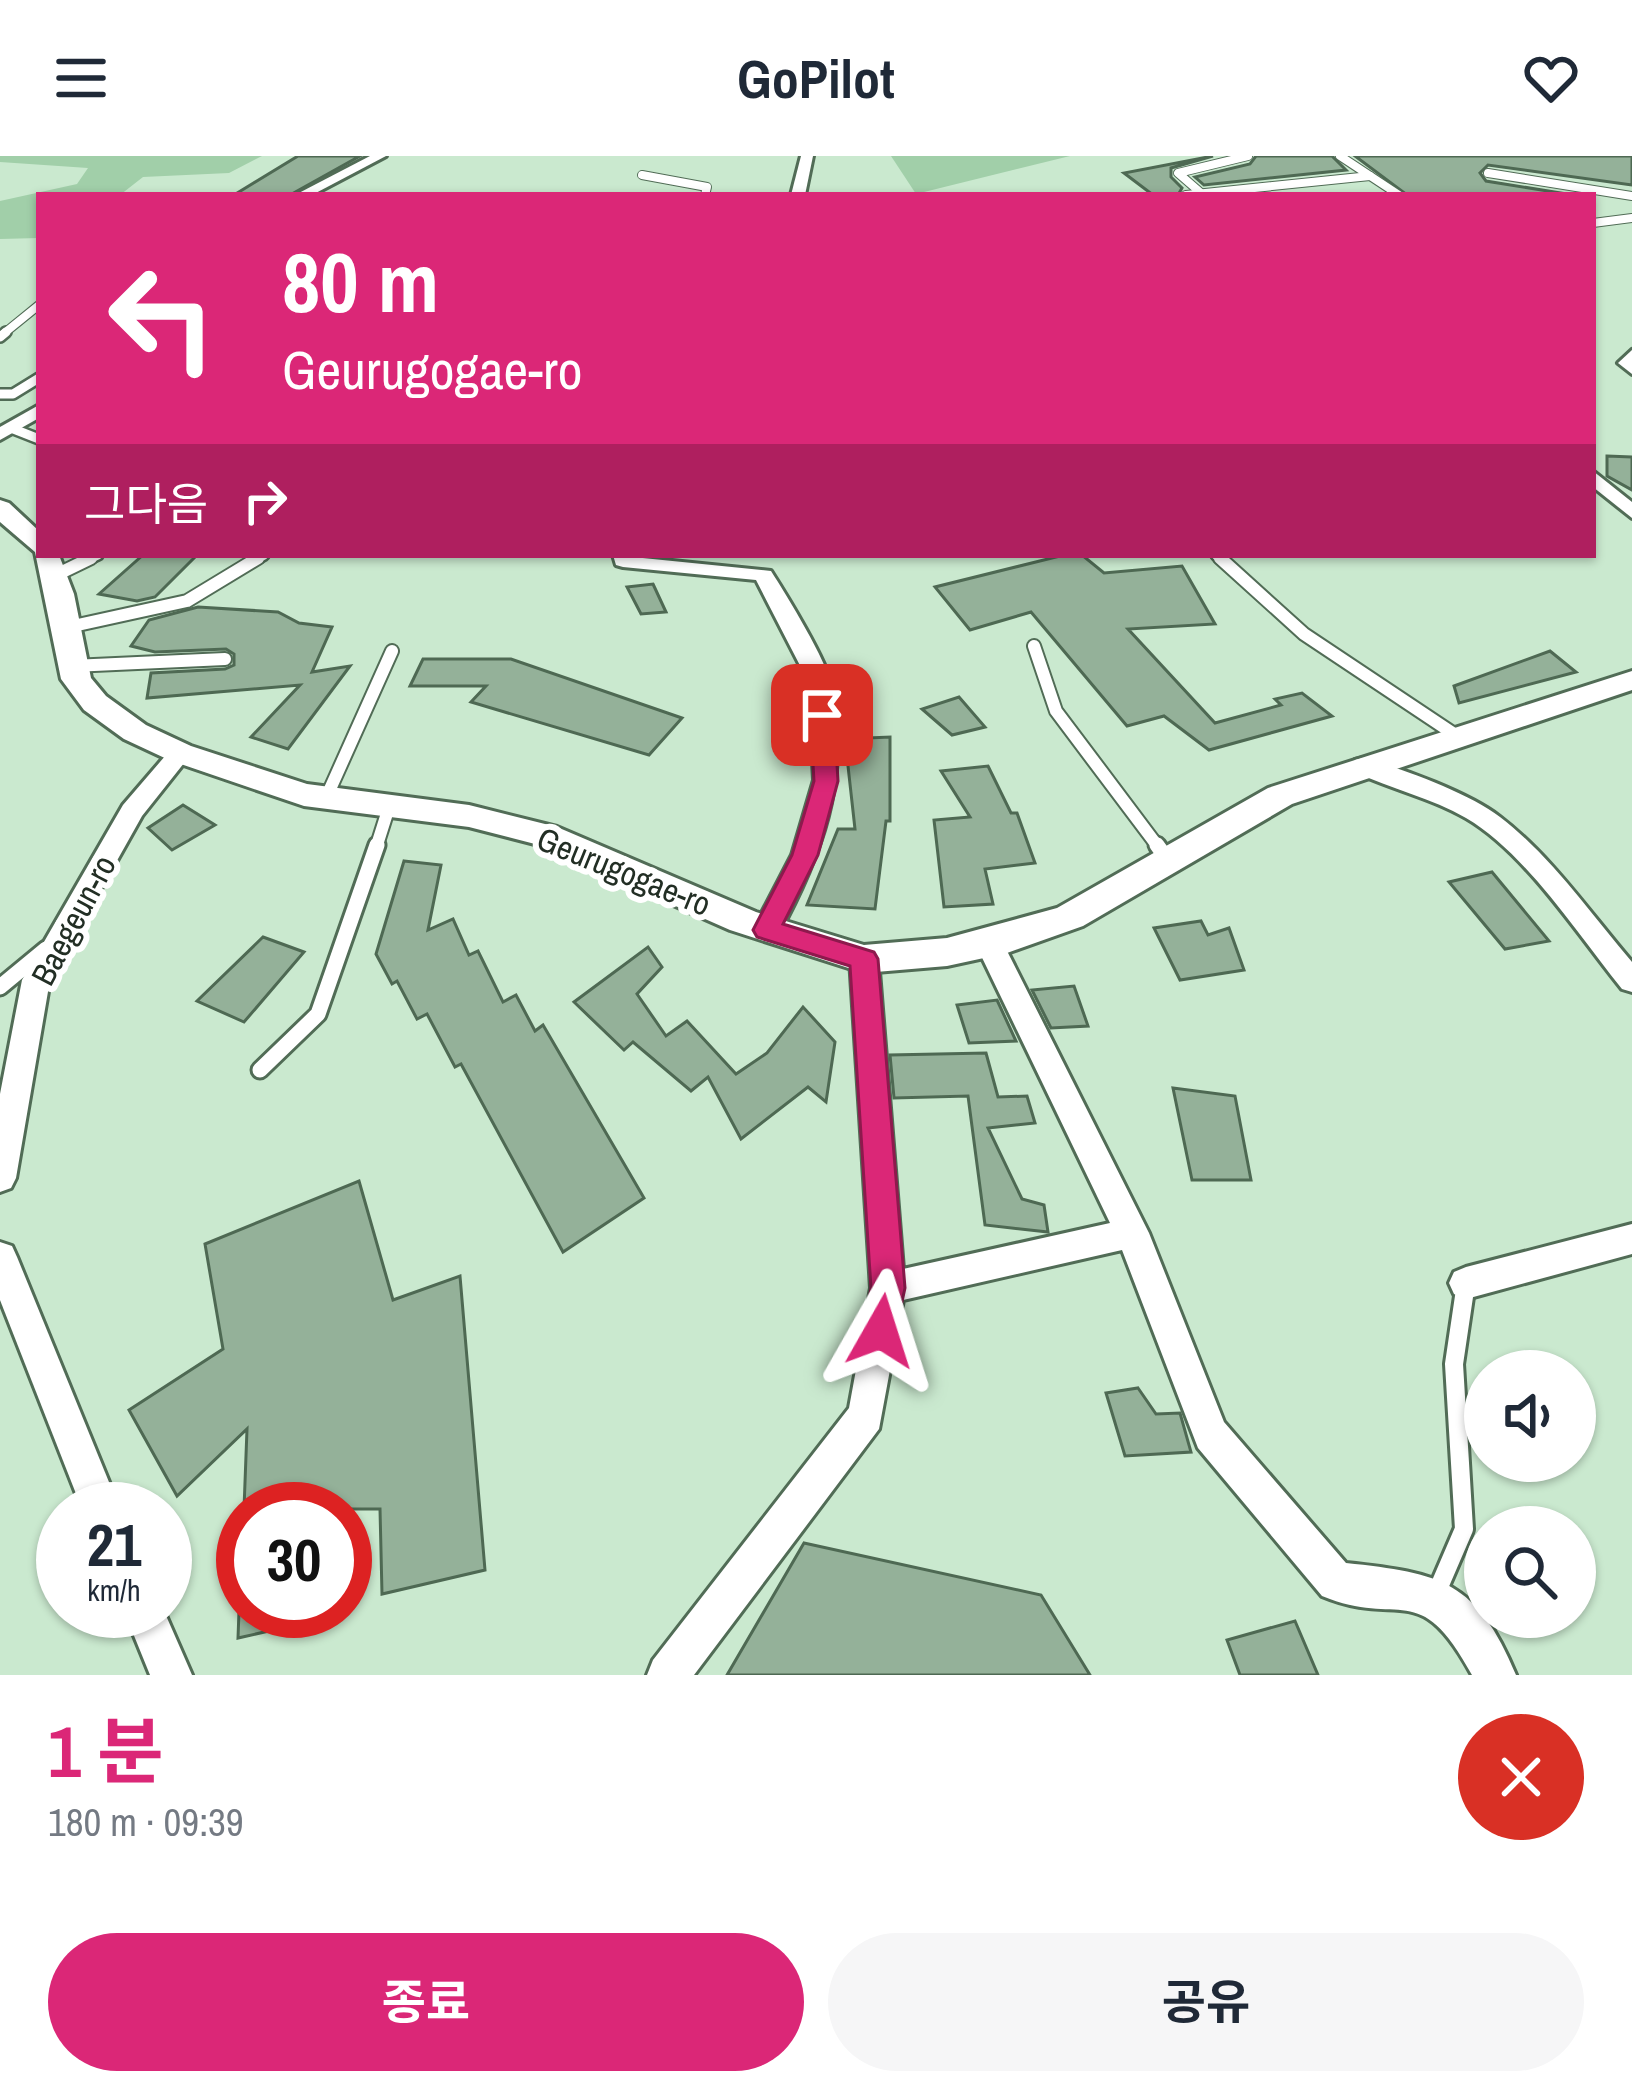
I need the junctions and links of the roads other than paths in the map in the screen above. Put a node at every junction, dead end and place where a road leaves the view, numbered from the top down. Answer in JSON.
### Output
{"nodes":[{"id":1,"x":380,"y":156,"type":"edge"},
{"id":2,"x":808,"y":156,"type":"edge"},
{"id":3,"x":1248,"y":156,"type":"edge"},
{"id":4,"x":1340,"y":156,"type":"edge"},
{"id":5,"x":1488,"y":172,"type":"dead end"},
{"id":6,"x":642,"y":175,"type":"dead end"},
{"id":7,"x":1370,"y":176,"type":"junction"},
{"id":8,"x":308,"y":192,"type":"edge"},
{"id":9,"x":706,"y":192,"type":"edge"},
{"id":10,"x":799,"y":192,"type":"edge"},
{"id":11,"x":1199,"y":192,"type":"edge"},
{"id":12,"x":1220,"y":192,"type":"edge"},
{"id":13,"x":1394,"y":192,"type":"edge"},
{"id":14,"x":1632,"y":196,"type":"edge"},
{"id":15,"x":1632,"y":218,"type":"edge"},
{"id":16,"x":1596,"y":223,"type":"edge"},
{"id":17,"x":36,"y":308,"type":"edge"},
{"id":18,"x":15,"y":325,"type":"junction"},
{"id":19,"x":36,"y":326,"type":"edge"},
{"id":20,"x":0,"y":337,"type":"edge"},
{"id":21,"x":1632,"y":356,"type":"edge"},
{"id":22,"x":1632,"y":369,"type":"edge"},
{"id":23,"x":36,"y":380,"type":"edge"},
{"id":24,"x":0,"y":394,"type":"edge"},
{"id":25,"x":36,"y":412,"type":"edge"},
{"id":26,"x":5,"y":431,"type":"edge"},
{"id":27,"x":36,"y":438,"type":"edge"},
{"id":28,"x":1596,"y":480,"type":"edge"},
{"id":29,"x":0,"y":508,"type":"edge"},
{"id":30,"x":1632,"y":512,"type":"edge"},
{"id":31,"x":36,"y":548,"type":"edge"},
{"id":32,"x":260,"y":558,"type":"edge"},
{"id":33,"x":623,"y":558,"type":"edge"},
{"id":34,"x":1219,"y":558,"type":"edge"},
{"id":35,"x":46,"y":559,"type":"edge"},
{"id":36,"x":765,"y":565,"type":"edge"},
{"id":37,"x":64,"y":628,"type":"junction"},
{"id":38,"x":1034,"y":646,"type":"dead end"},
{"id":39,"x":392,"y":651,"type":"dead end"},
{"id":40,"x":225,"y":659,"type":"dead end"},
{"id":41,"x":72,"y":666,"type":"junction"},
{"id":42,"x":1632,"y":680,"type":"edge"},
{"id":43,"x":1457,"y":736,"type":"junction"},
{"id":44,"x":180,"y":753,"type":"junction"},
{"id":45,"x":1364,"y":766,"type":"junction"},
{"id":46,"x":326,"y":798,"type":"junction"},
{"id":47,"x":388,"y":807,"type":"junction"},
{"id":48,"x":1167,"y":859,"type":"junction"},
{"id":49,"x":767,"y":930,"type":"junction"},
{"id":50,"x":60,"y":938,"type":"junction"},
{"id":51,"x":989,"y":943,"type":"junction"},
{"id":52,"x":864,"y":959,"type":"junction"},
{"id":53,"x":1632,"y":981,"type":"edge"},
{"id":54,"x":0,"y":987,"type":"edge"},
{"id":55,"x":260,"y":1070,"type":"dead end"},
{"id":56,"x":0,"y":1178,"type":"edge"},
{"id":57,"x":1132,"y":1233,"type":"junction"},
{"id":58,"x":1632,"y":1239,"type":"edge"},
{"id":59,"x":0,"y":1257,"type":"edge"},
{"id":60,"x":1466,"y":1283,"type":"joint"},
{"id":61,"x":888,"y":1288,"type":"junction"},
{"id":62,"x":90,"y":1482,"type":"edge"},
{"id":63,"x":1436,"y":1594,"type":"junction"},
{"id":64,"x":155,"y":1638,"type":"edge"},
{"id":65,"x":171,"y":1675,"type":"edge"},
{"id":66,"x":668,"y":1675,"type":"edge"},
{"id":67,"x":1495,"y":1675,"type":"edge"}],
"edges":[{"from":1,"to":8,"type":"street"},
{"from":2,"to":10,"type":"street"},
{"from":3,"to":11,"type":"lane"},
{"from":4,"to":7,"type":"lane"},
{"from":5,"to":14,"type":"lane"},
{"from":6,"to":9,"type":"lane"},
{"from":7,"to":12,"type":"lane"},
{"from":7,"to":13,"type":"lane"},
{"from":15,"to":16,"type":"lane"},
{"from":17,"to":18,"type":"lane"},
{"from":18,"to":19,"type":"lane"},
{"from":18,"to":20,"type":"lane"},
{"from":21,"to":22,"type":"street"},
{"from":23,"to":24,"type":"lane"},
{"from":25,"to":26,"type":"street"},
{"from":26,"to":27,"type":"lane"},
{"from":28,"to":30,"type":"street"},
{"from":29,"to":31,"type":"street"},
{"from":32,"to":37,"type":"lane"},
{"from":33,"to":36,"type":"street"},
{"from":34,"to":43,"type":"lane"},
{"from":35,"to":37,"type":"street","name":"Geurugogae-ro"},
{"from":36,"to":49,"type":"street"},
{"from":37,"to":41,"type":"street","name":"Geurugogae-ro"},
{"from":38,"to":48,"type":"lane"},
{"from":39,"to":46,"type":"lane"},
{"from":40,"to":41,"type":"lane"},
{"from":41,"to":44,"type":"street","name":"Geurugogae-ro"},
{"from":42,"to":43,"type":"street","name":"Geurugogae-ro"},
{"from":43,"to":45,"type":"street","name":"Geurugogae-ro"},
{"from":44,"to":46,"type":"street","name":"Geurugogae-ro"},
{"from":44,"to":50,"type":"street","name":"Baegeun-ro"},
{"from":45,"to":48,"type":"street","name":"Geurugogae-ro"},
{"from":45,"to":53,"type":"street"},
{"from":46,"to":47,"type":"street","name":"Geurugogae-ro"},
{"from":47,"to":49,"type":"street","name":"Geurugogae-ro"},
{"from":47,"to":55,"type":"lane"},
{"from":48,"to":51,"type":"street","name":"Geurugogae-ro"},
{"from":49,"to":52,"type":"street","name":"Geurugogae-ro"},
{"from":50,"to":54,"type":"lane"},
{"from":50,"to":56,"type":"street","name":"Baegeun-ro"},
{"from":51,"to":52,"type":"street","name":"Geurugogae-ro"},
{"from":51,"to":57,"type":"street"},
{"from":52,"to":61,"type":"street"},
{"from":57,"to":61,"type":"street"},
{"from":57,"to":63,"type":"street"},
{"from":58,"to":60,"type":"street"},
{"from":59,"to":62,"type":"street"},
{"from":60,"to":63,"type":"lane"},
{"from":61,"to":66,"type":"street"},
{"from":63,"to":67,"type":"street"},
{"from":64,"to":65,"type":"street"}]}
